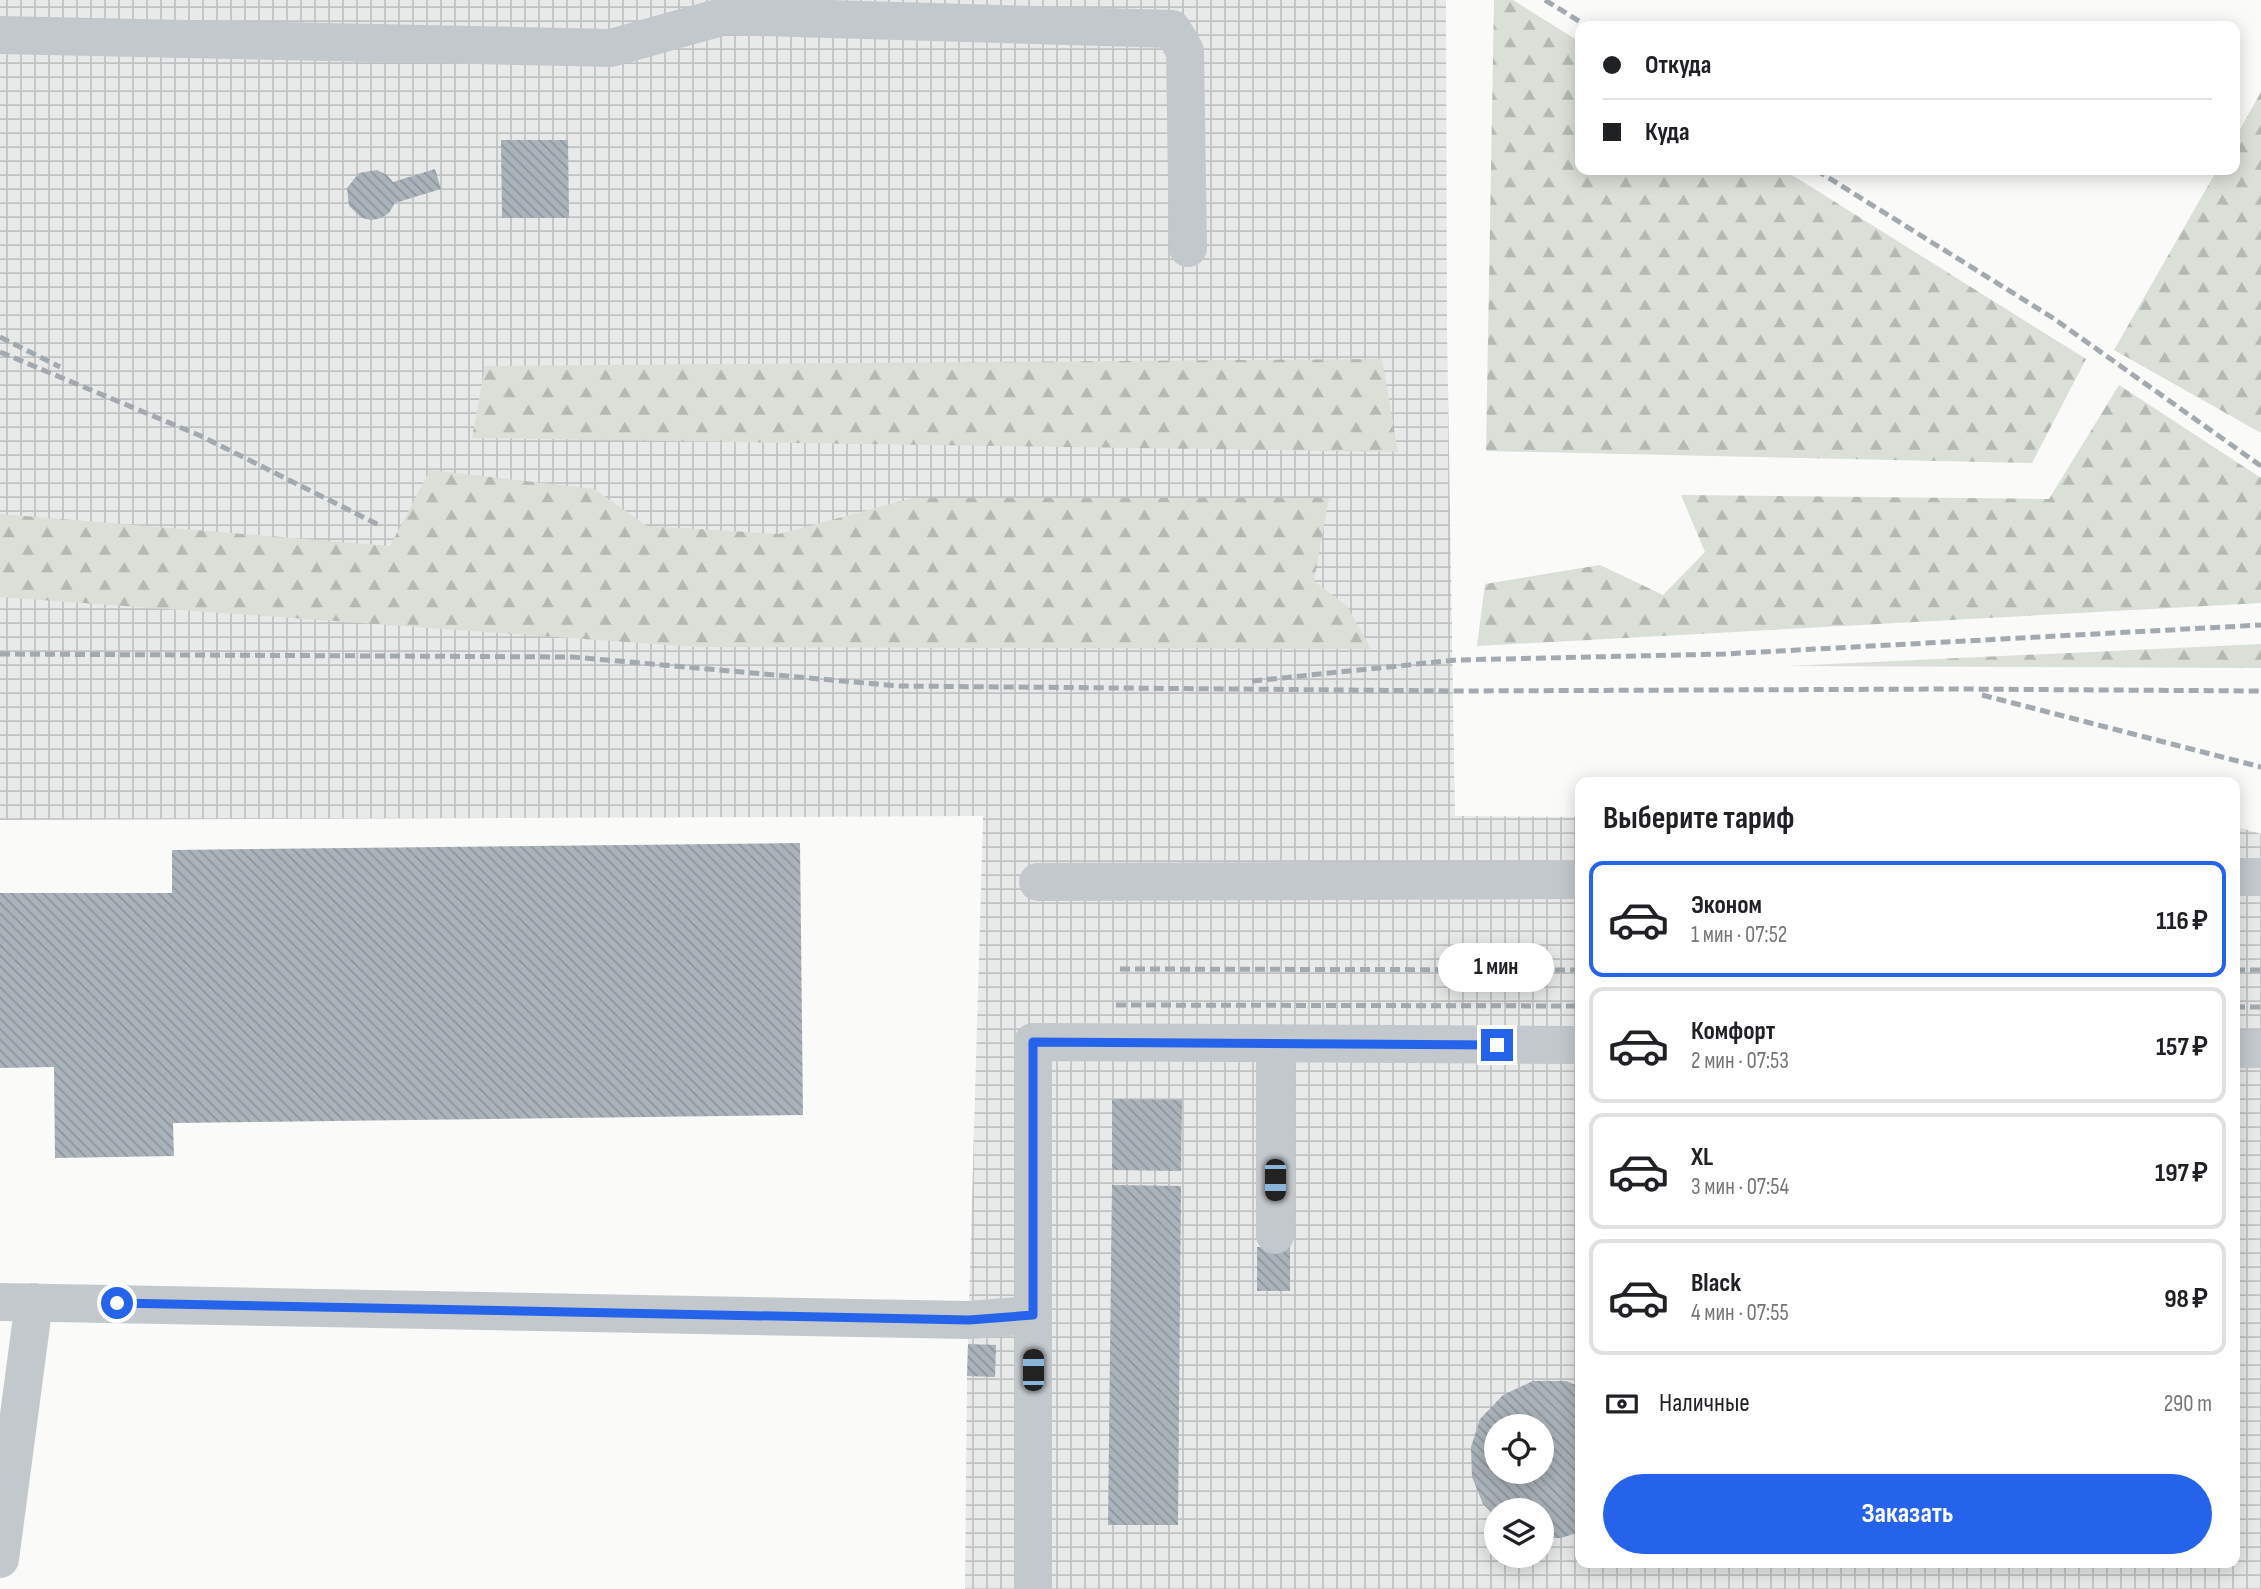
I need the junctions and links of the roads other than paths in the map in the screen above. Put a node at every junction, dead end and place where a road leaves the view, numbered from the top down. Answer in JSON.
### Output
{"nodes":[{"id":1,"x":0,"y":34,"type":"edge"},
{"id":2,"x":1188,"y":248,"type":"dead end"},
{"id":3,"x":2240,"y":877,"type":"edge"},
{"id":4,"x":2261,"y":877,"type":"edge"},
{"id":5,"x":1575,"y":880,"type":"edge"},
{"id":6,"x":1038,"y":881,"type":"dead end"},
{"id":7,"x":1275,"y":1044,"type":"junction"},
{"id":8,"x":1575,"y":1045,"type":"edge"},
{"id":9,"x":2240,"y":1049,"type":"edge"},
{"id":10,"x":2261,"y":1049,"type":"edge"},
{"id":11,"x":1275,"y":1234,"type":"dead end"},
{"id":12,"x":17,"y":1302,"type":"edge"},
{"id":13,"x":1033,"y":1315,"type":"junction"},
{"id":14,"x":0,"y":1559,"type":"edge"},
{"id":15,"x":1033,"y":1589,"type":"edge"}],
"edges":[{"from":1,"to":2,"type":"street"},
{"from":3,"to":4,"type":"street"},
{"from":5,"to":6,"type":"street"},
{"from":7,"to":8,"type":"street"},
{"from":7,"to":11,"type":"street"},
{"from":7,"to":13,"type":"street"},
{"from":9,"to":10,"type":"street"},
{"from":12,"to":13,"type":"street"},
{"from":12,"to":14,"type":"street"},
{"from":13,"to":15,"type":"street"}]}
